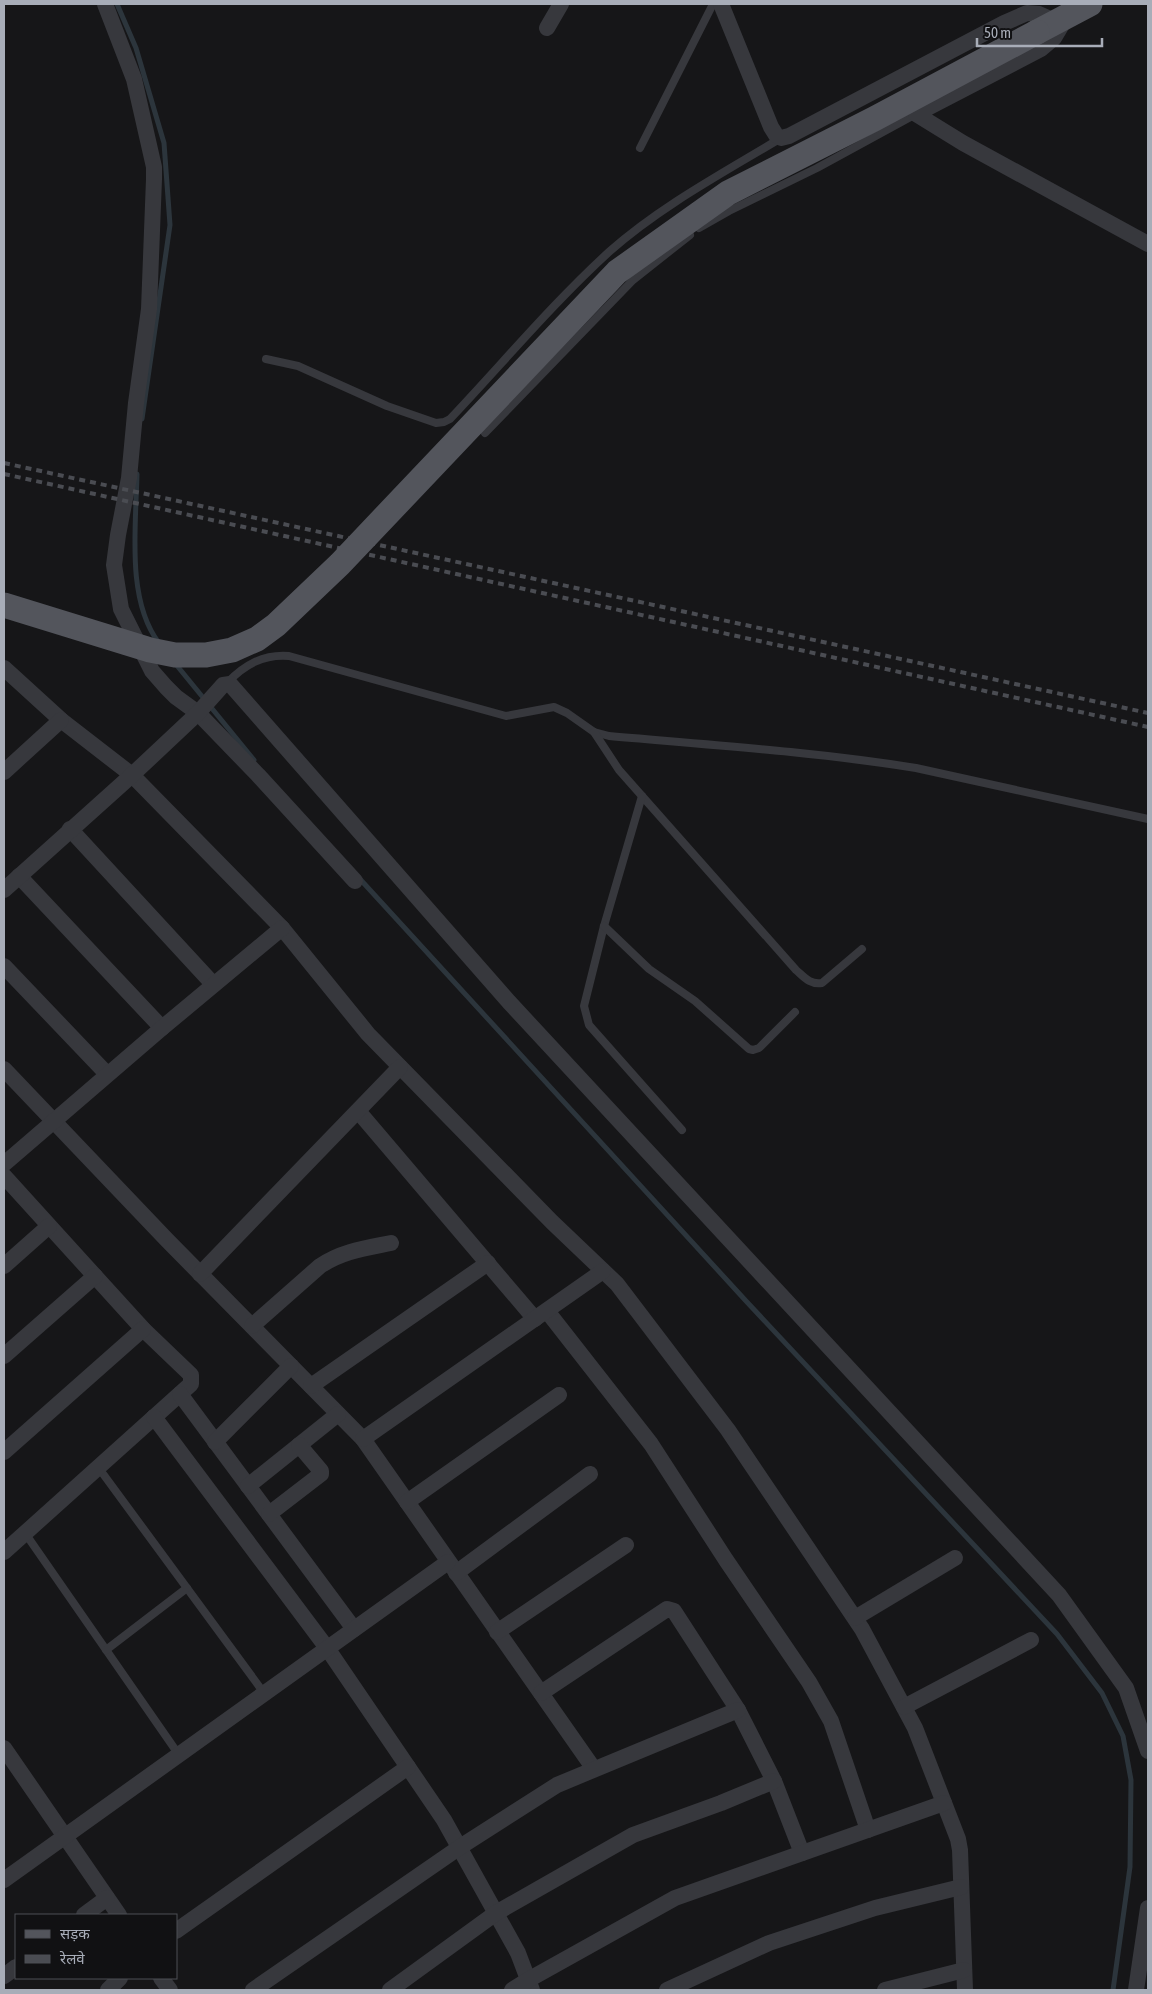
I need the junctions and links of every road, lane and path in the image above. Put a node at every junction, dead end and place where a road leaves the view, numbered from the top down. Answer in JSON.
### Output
{"nodes":[{"id":1,"x":105,"y":4,"type":"edge"},
{"id":2,"x":561,"y":4,"type":"edge"},
{"id":3,"x":712,"y":4,"type":"edge"},
{"id":4,"x":721,"y":4,"type":"edge"},
{"id":5,"x":1090,"y":4,"type":"edge"},
{"id":6,"x":1053,"y":23,"type":"junction"},
{"id":7,"x":547,"y":28,"type":"dead end"},
{"id":8,"x":916,"y":114,"type":"junction"},
{"id":9,"x":781,"y":138,"type":"junction"},
{"id":10,"x":640,"y":148,"type":"dead end"},
{"id":11,"x":1148,"y":244,"type":"edge"},
{"id":12,"x":266,"y":359,"type":"dead end"},
{"id":13,"x":485,"y":433,"type":"dead end"},
{"id":14,"x":4,"y":605,"type":"edge"},
{"id":15,"x":4,"y":668,"type":"edge"},
{"id":16,"x":221,"y":689,"type":"junction"},
{"id":17,"x":201,"y":710,"type":"junction"},
{"id":18,"x":61,"y":720,"type":"junction"},
{"id":19,"x":594,"y":732,"type":"junction"},
{"id":20,"x":4,"y":772,"type":"edge"},
{"id":21,"x":132,"y":775,"type":"junction"},
{"id":22,"x":642,"y":796,"type":"junction"},
{"id":23,"x":1148,"y":819,"type":"edge"},
{"id":24,"x":70,"y":829,"type":"junction"},
{"id":25,"x":19,"y":876,"type":"junction"},
{"id":26,"x":355,"y":881,"type":"dead end"},
{"id":27,"x":4,"y":890,"type":"edge"},
{"id":28,"x":604,"y":926,"type":"junction"},
{"id":29,"x":282,"y":928,"type":"junction"},
{"id":30,"x":862,"y":948,"type":"dead end"},
{"id":31,"x":4,"y":966,"type":"edge"},
{"id":32,"x":213,"y":984,"type":"junction"},
{"id":33,"x":795,"y":1012,"type":"dead end"},
{"id":34,"x":162,"y":1028,"type":"junction"},
{"id":35,"x":400,"y":1067,"type":"junction"},
{"id":36,"x":4,"y":1069,"type":"edge"},
{"id":37,"x":107,"y":1074,"type":"junction"},
{"id":38,"x":358,"y":1111,"type":"junction"},
{"id":39,"x":53,"y":1120,"type":"junction"},
{"id":40,"x":682,"y":1130,"type":"dead end"},
{"id":41,"x":4,"y":1164,"type":"edge"},
{"id":42,"x":4,"y":1176,"type":"edge"},
{"id":43,"x":50,"y":1226,"type":"junction"},
{"id":44,"x":391,"y":1243,"type":"dead end"},
{"id":45,"x":488,"y":1263,"type":"junction"},
{"id":46,"x":4,"y":1266,"type":"edge"},
{"id":47,"x":603,"y":1271,"type":"junction"},
{"id":48,"x":200,"y":1274,"type":"junction"},
{"id":49,"x":95,"y":1276,"type":"junction"},
{"id":50,"x":541,"y":1315,"type":"junction"},
{"id":51,"x":252,"y":1326,"type":"junction"},
{"id":52,"x":143,"y":1329,"type":"junction"},
{"id":53,"x":4,"y":1356,"type":"edge"},
{"id":54,"x":292,"y":1366,"type":"junction"},
{"id":55,"x":311,"y":1386,"type":"junction"},
{"id":56,"x":180,"y":1394,"type":"junction"},
{"id":57,"x":559,"y":1395,"type":"dead end"},
{"id":58,"x":338,"y":1414,"type":"junction"},
{"id":59,"x":154,"y":1417,"type":"junction"},
{"id":60,"x":363,"y":1439,"type":"junction"},
{"id":61,"x":215,"y":1442,"type":"junction"},
{"id":62,"x":299,"y":1445,"type":"junction"},
{"id":63,"x":4,"y":1452,"type":"edge"},
{"id":64,"x":98,"y":1468,"type":"junction"},
{"id":65,"x":590,"y":1474,"type":"dead end"},
{"id":66,"x":248,"y":1486,"type":"junction"},
{"id":67,"x":407,"y":1502,"type":"junction"},
{"id":68,"x":269,"y":1514,"type":"junction"},
{"id":69,"x":25,"y":1533,"type":"junction"},
{"id":70,"x":626,"y":1545,"type":"dead end"},
{"id":71,"x":4,"y":1552,"type":"edge"},
{"id":72,"x":954,"y":1558,"type":"dead end"},
{"id":73,"x":452,"y":1567,"type":"junction"},
{"id":74,"x":187,"y":1588,"type":"junction"},
{"id":75,"x":855,"y":1618,"type":"junction"},
{"id":76,"x":354,"y":1629,"type":"junction"},
{"id":77,"x":497,"y":1632,"type":"junction"},
{"id":78,"x":1031,"y":1640,"type":"dead end"},
{"id":79,"x":326,"y":1648,"type":"junction"},
{"id":80,"x":106,"y":1650,"type":"junction"},
{"id":81,"x":264,"y":1693,"type":"junction"},
{"id":82,"x":541,"y":1693,"type":"junction"},
{"id":83,"x":904,"y":1707,"type":"junction"},
{"id":84,"x":738,"y":1710,"type":"junction"},
{"id":85,"x":4,"y":1748,"type":"edge"},
{"id":86,"x":1148,"y":1751,"type":"edge"},
{"id":87,"x":179,"y":1755,"type":"junction"},
{"id":88,"x":408,"y":1767,"type":"junction"},
{"id":89,"x":594,"y":1769,"type":"junction"},
{"id":90,"x":774,"y":1781,"type":"junction"},
{"id":91,"x":944,"y":1803,"type":"junction"},
{"id":92,"x":868,"y":1830,"type":"junction"},
{"id":93,"x":66,"y":1836,"type":"junction"},
{"id":94,"x":460,"y":1847,"type":"junction"},
{"id":95,"x":802,"y":1853,"type":"junction"},
{"id":96,"x":4,"y":1880,"type":"edge"},
{"id":97,"x":962,"y":1887,"type":"junction"},
{"id":98,"x":107,"y":1898,"type":"junction"},
{"id":99,"x":496,"y":1913,"type":"junction"},
{"id":100,"x":85,"y":1914,"type":"edge"},
{"id":101,"x":118,"y":1914,"type":"edge"},
{"id":102,"x":1148,"y":1916,"type":"edge"},
{"id":103,"x":178,"y":1930,"type":"edge"},
{"id":104,"x":15,"y":1968,"type":"edge"},
{"id":105,"x":964,"y":1970,"type":"junction"},
{"id":106,"x":4,"y":1976,"type":"edge"},
{"id":107,"x":119,"y":1979,"type":"edge"},
{"id":108,"x":162,"y":1979,"type":"edge"},
{"id":109,"x":530,"y":1985,"type":"edge"},
{"id":110,"x":108,"y":1990,"type":"edge"},
{"id":111,"x":170,"y":1990,"type":"edge"},
{"id":112,"x":253,"y":1990,"type":"edge"},
{"id":113,"x":390,"y":1990,"type":"edge"},
{"id":114,"x":512,"y":1990,"type":"edge"},
{"id":115,"x":667,"y":1990,"type":"edge"},
{"id":116,"x":885,"y":1990,"type":"edge"},
{"id":117,"x":965,"y":1990,"type":"edge"},
{"id":118,"x":1136,"y":1990,"type":"edge"}],
"edges":[{"from":1,"to":17,"type":"street"},
{"from":2,"to":7,"type":"street"},
{"from":3,"to":10,"type":"lane"},
{"from":4,"to":9,"type":"street"},
{"from":5,"to":6,"type":"main road"},
{"from":6,"to":8,"type":"street"},
{"from":6,"to":9,"type":"street"},
{"from":6,"to":14,"type":"main road","bridge":true},
{"from":8,"to":11,"type":"street"},
{"from":8,"to":13,"type":"lane"},
{"from":9,"to":12,"type":"lane"},
{"from":15,"to":18,"type":"street"},
{"from":16,"to":17,"type":"street"},
{"from":16,"to":19,"type":"lane"},
{"from":16,"to":86,"type":"street"},
{"from":17,"to":21,"type":"street"},
{"from":17,"to":26,"type":"street"},
{"from":18,"to":20,"type":"street"},
{"from":18,"to":21,"type":"street"},
{"from":19,"to":22,"type":"lane"},
{"from":19,"to":23,"type":"lane"},
{"from":21,"to":24,"type":"street"},
{"from":21,"to":29,"type":"street"},
{"from":22,"to":28,"type":"lane"},
{"from":22,"to":30,"type":"lane"},
{"from":24,"to":25,"type":"street"},
{"from":24,"to":32,"type":"street"},
{"from":25,"to":27,"type":"street"},
{"from":25,"to":34,"type":"street"},
{"from":28,"to":33,"type":"lane"},
{"from":28,"to":40,"type":"lane"},
{"from":29,"to":32,"type":"street"},
{"from":29,"to":35,"type":"street"},
{"from":31,"to":37,"type":"street"},
{"from":32,"to":34,"type":"street"},
{"from":34,"to":37,"type":"street"},
{"from":35,"to":38,"type":"street"},
{"from":35,"to":47,"type":"street"},
{"from":36,"to":39,"type":"street"},
{"from":37,"to":39,"type":"street"},
{"from":38,"to":45,"type":"street"},
{"from":38,"to":48,"type":"street"},
{"from":39,"to":41,"type":"street"},
{"from":39,"to":48,"type":"street"},
{"from":42,"to":43,"type":"street"},
{"from":43,"to":46,"type":"street"},
{"from":43,"to":49,"type":"street"},
{"from":44,"to":51,"type":"street"},
{"from":45,"to":50,"type":"street"},
{"from":45,"to":55,"type":"street"},
{"from":47,"to":50,"type":"street"},
{"from":47,"to":75,"type":"street"},
{"from":48,"to":51,"type":"street"},
{"from":49,"to":52,"type":"street"},
{"from":49,"to":53,"type":"street"},
{"from":50,"to":60,"type":"street"},
{"from":50,"to":92,"type":"street"},
{"from":51,"to":54,"type":"street"},
{"from":52,"to":56,"type":"street"},
{"from":52,"to":63,"type":"street"},
{"from":54,"to":55,"type":"street"},
{"from":54,"to":61,"type":"street"},
{"from":55,"to":58,"type":"street"},
{"from":56,"to":59,"type":"street"},
{"from":56,"to":61,"type":"street"},
{"from":57,"to":67,"type":"street"},
{"from":58,"to":60,"type":"street"},
{"from":58,"to":62,"type":"street"},
{"from":59,"to":64,"type":"street"},
{"from":59,"to":79,"type":"street"},
{"from":60,"to":67,"type":"street"},
{"from":61,"to":66,"type":"street"},
{"from":62,"to":66,"type":"street"},
{"from":62,"to":68,"type":"street"},
{"from":64,"to":69,"type":"street"},
{"from":64,"to":74,"type":"lane"},
{"from":65,"to":73,"type":"street"},
{"from":66,"to":68,"type":"street"},
{"from":67,"to":73,"type":"street"},
{"from":68,"to":76,"type":"street"},
{"from":69,"to":71,"type":"street"},
{"from":69,"to":80,"type":"lane"},
{"from":70,"to":77,"type":"street"},
{"from":72,"to":75,"type":"street"},
{"from":73,"to":76,"type":"street"},
{"from":73,"to":77,"type":"street"},
{"from":74,"to":80,"type":"lane"},
{"from":74,"to":81,"type":"lane"},
{"from":75,"to":83,"type":"street"},
{"from":76,"to":79,"type":"street"},
{"from":77,"to":82,"type":"street"},
{"from":78,"to":83,"type":"street"},
{"from":79,"to":81,"type":"street"},
{"from":79,"to":88,"type":"street"},
{"from":80,"to":87,"type":"lane"},
{"from":81,"to":87,"type":"street"},
{"from":82,"to":84,"type":"street"},
{"from":82,"to":89,"type":"street"},
{"from":83,"to":91,"type":"street"},
{"from":84,"to":89,"type":"street"},
{"from":84,"to":90,"type":"street"},
{"from":85,"to":93,"type":"street"},
{"from":87,"to":93,"type":"street"},
{"from":88,"to":94,"type":"street"},
{"from":88,"to":103,"type":"street"},
{"from":89,"to":94,"type":"street"},
{"from":90,"to":95,"type":"street"},
{"from":90,"to":99,"type":"street"},
{"from":91,"to":92,"type":"street"},
{"from":91,"to":97,"type":"street"},
{"from":92,"to":95,"type":"street"},
{"from":93,"to":96,"type":"street"},
{"from":93,"to":98,"type":"street"},
{"from":94,"to":99,"type":"street"},
{"from":94,"to":112,"type":"street"},
{"from":95,"to":109,"type":"street"},
{"from":97,"to":105,"type":"street"},
{"from":97,"to":115,"type":"street"},
{"from":98,"to":100,"type":"street"},
{"from":98,"to":101,"type":"street"},
{"from":99,"to":109,"type":"street"},
{"from":99,"to":113,"type":"street"},
{"from":102,"to":118,"type":"street"},
{"from":104,"to":106,"type":"street"},
{"from":105,"to":116,"type":"street"},
{"from":105,"to":117,"type":"street"},
{"from":107,"to":110,"type":"street"},
{"from":108,"to":111,"type":"street"},
{"from":109,"to":114,"type":"street"}]}
